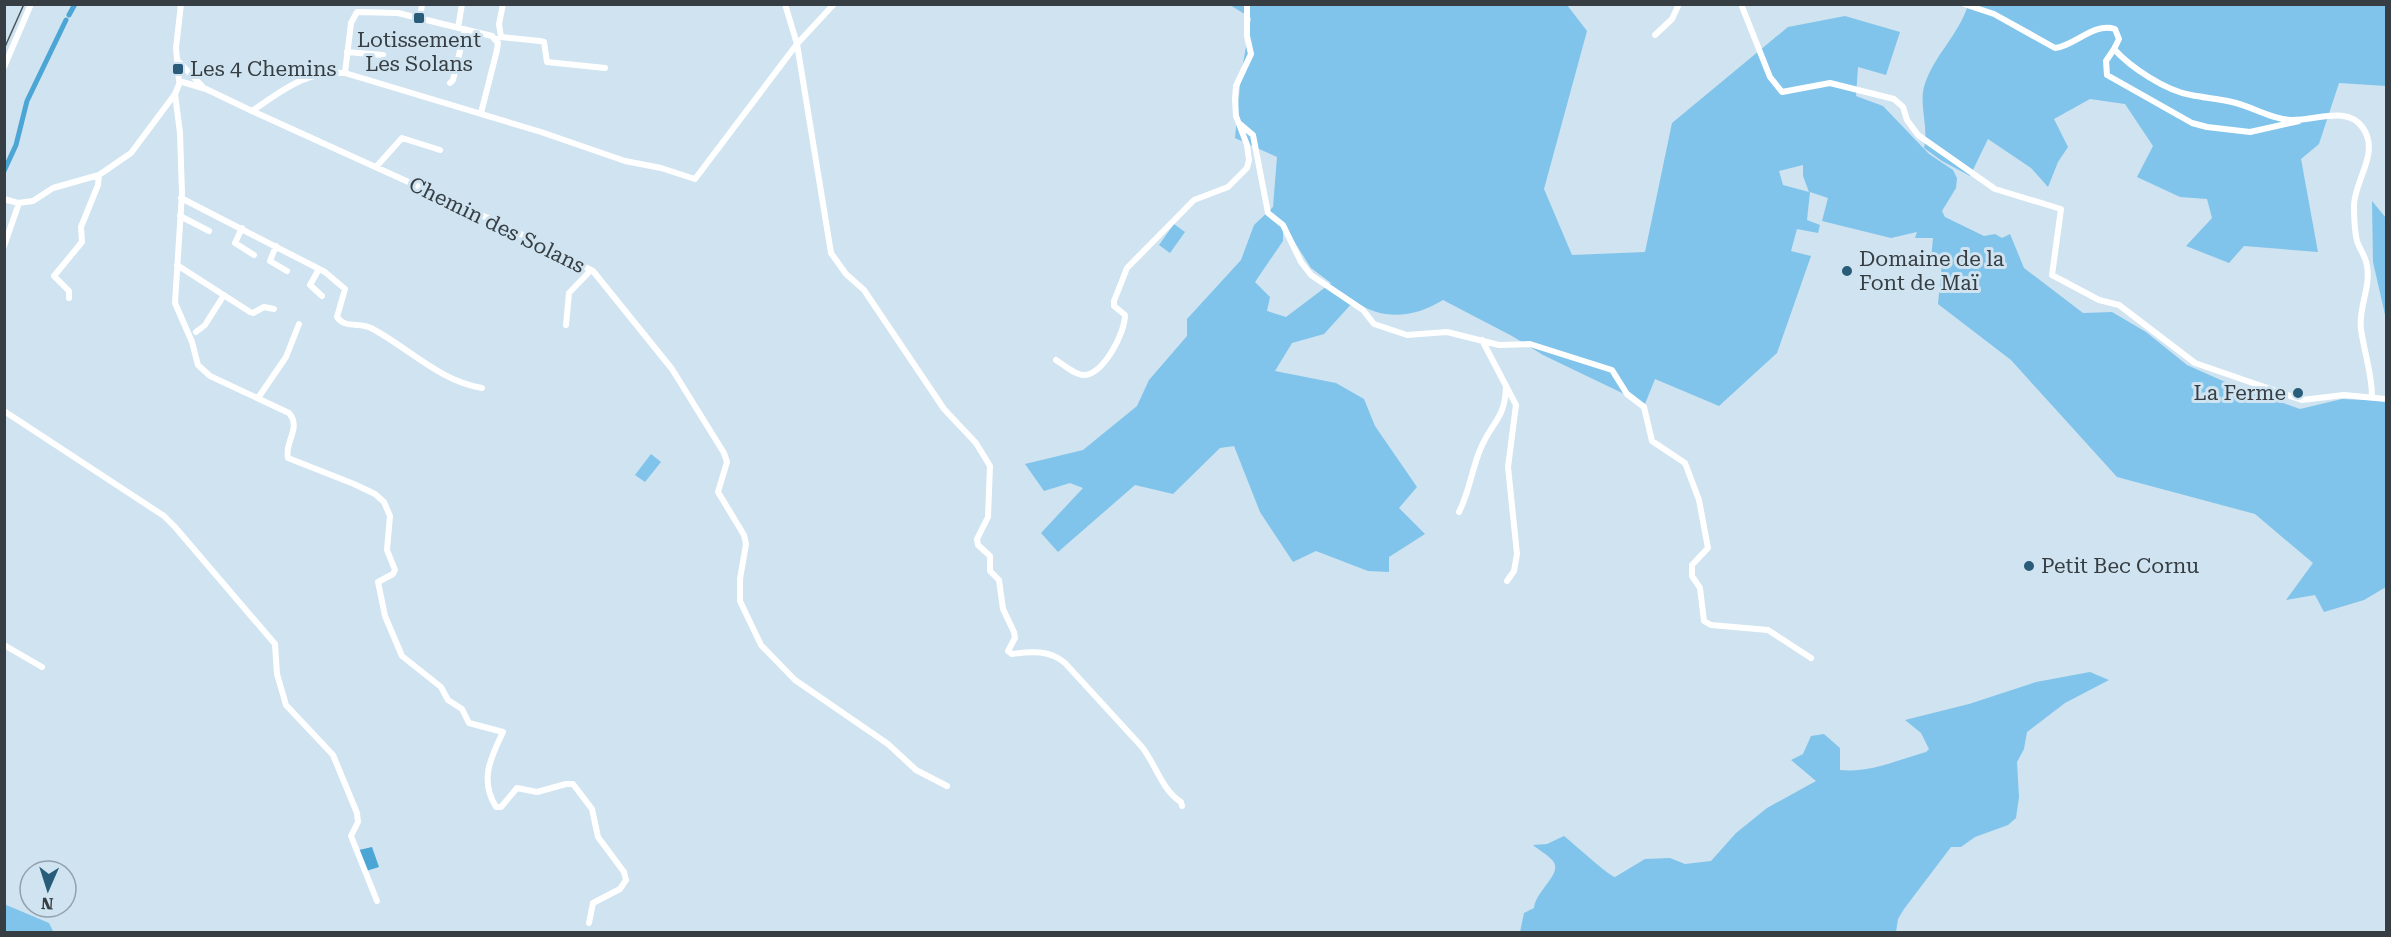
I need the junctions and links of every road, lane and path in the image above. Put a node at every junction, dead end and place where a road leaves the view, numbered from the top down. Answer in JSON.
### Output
{"nodes":[{"id":1,"x":31,"y":4,"type":"edge"},
{"id":2,"x":181,"y":4,"type":"edge"},
{"id":3,"x":354,"y":4,"type":"edge"},
{"id":4,"x":422,"y":4,"type":"edge"},
{"id":5,"x":462,"y":4,"type":"edge"},
{"id":6,"x":503,"y":4,"type":"edge"},
{"id":7,"x":785,"y":4,"type":"edge"},
{"id":8,"x":834,"y":4,"type":"edge"},
{"id":9,"x":1247,"y":4,"type":"edge"},
{"id":10,"x":1679,"y":4,"type":"edge"},
{"id":11,"x":1741,"y":4,"type":"edge"},
{"id":12,"x":1964,"y":4,"type":"edge"},
{"id":13,"x":357,"y":12,"type":"junction"},
{"id":14,"x":420,"y":18,"type":"junction"},
{"id":15,"x":458,"y":28,"type":"junction"},
{"id":16,"x":465,"y":30,"type":"junction"},
{"id":17,"x":1655,"y":35,"type":"dead end"},
{"id":18,"x":498,"y":38,"type":"junction"},
{"id":19,"x":796,"y":44,"type":"junction"},
{"id":20,"x":2114,"y":49,"type":"junction"},
{"id":21,"x":347,"y":52,"type":"junction"},
{"id":22,"x":383,"y":56,"type":"dead end"},
{"id":23,"x":177,"y":59,"type":"junction"},
{"id":24,"x":4,"y":67,"type":"edge"},
{"id":25,"x":605,"y":68,"type":"dead end"},
{"id":26,"x":345,"y":72,"type":"junction"},
{"id":27,"x":188,"y":74,"type":"junction"},
{"id":28,"x":182,"y":81,"type":"junction"},
{"id":29,"x":450,"y":83,"type":"dead end"},
{"id":30,"x":206,"y":89,"type":"junction"},
{"id":31,"x":175,"y":94,"type":"junction"},
{"id":32,"x":252,"y":111,"type":"junction"},
{"id":33,"x":481,"y":113,"type":"junction"},
{"id":34,"x":2301,"y":120,"type":"junction"},
{"id":35,"x":1240,"y":124,"type":"junction"},
{"id":36,"x":440,"y":150,"type":"dead end"},
{"id":37,"x":376,"y":167,"type":"junction"},
{"id":38,"x":99,"y":175,"type":"junction"},
{"id":39,"x":181,"y":198,"type":"junction"},
{"id":40,"x":4,"y":199,"type":"edge"},
{"id":41,"x":19,"y":203,"type":"junction"},
{"id":42,"x":180,"y":216,"type":"junction"},
{"id":43,"x":242,"y":228,"type":"junction"},
{"id":44,"x":209,"y":231,"type":"dead end"},
{"id":45,"x":4,"y":246,"type":"edge"},
{"id":46,"x":276,"y":246,"type":"junction"},
{"id":47,"x":254,"y":255,"type":"dead end"},
{"id":48,"x":177,"y":266,"type":"junction"},
{"id":49,"x":320,"y":269,"type":"junction"},
{"id":50,"x":591,"y":270,"type":"junction"},
{"id":51,"x":287,"y":271,"type":"dead end"},
{"id":52,"x":224,"y":295,"type":"junction"},
{"id":53,"x":322,"y":296,"type":"dead end"},
{"id":54,"x":69,"y":298,"type":"dead end"},
{"id":55,"x":274,"y":309,"type":"dead end"},
{"id":56,"x":299,"y":324,"type":"dead end"},
{"id":57,"x":566,"y":325,"type":"dead end"},
{"id":58,"x":196,"y":332,"type":"dead end"},
{"id":59,"x":1482,"y":340,"type":"junction"},
{"id":60,"x":1056,"y":360,"type":"dead end"},
{"id":61,"x":1506,"y":386,"type":"junction"},
{"id":62,"x":482,"y":388,"type":"dead end"},
{"id":63,"x":2372,"y":396,"type":"junction"},
{"id":64,"x":258,"y":398,"type":"junction"},
{"id":65,"x":2386,"y":399,"type":"edge"},
{"id":66,"x":4,"y":411,"type":"edge"},
{"id":67,"x":1459,"y":512,"type":"dead end"},
{"id":68,"x":1507,"y":581,"type":"dead end"},
{"id":69,"x":4,"y":645,"type":"edge"},
{"id":70,"x":1811,"y":658,"type":"dead end"},
{"id":71,"x":42,"y":667,"type":"dead end"},
{"id":72,"x":947,"y":786,"type":"dead end"},
{"id":73,"x":1182,"y":806,"type":"dead end"},
{"id":74,"x":377,"y":902,"type":"dead end"},
{"id":75,"x":589,"y":923,"type":"dead end"}],
"edges":[{"from":1,"to":24,"type":"street"},
{"from":2,"to":23,"type":"street"},
{"from":3,"to":13,"type":"street"},
{"from":4,"to":14,"type":"street"},
{"from":5,"to":15,"type":"street"},
{"from":6,"to":18,"type":"street"},
{"from":7,"to":19,"type":"street"},
{"from":8,"to":19,"type":"street"},
{"from":9,"to":35,"type":"street"},
{"from":10,"to":17,"type":"street"},
{"from":11,"to":63,"type":"street"},
{"from":12,"to":20,"type":"street"},
{"from":13,"to":14,"type":"street"},
{"from":13,"to":21,"type":"street"},
{"from":14,"to":15,"type":"street"},
{"from":15,"to":16,"type":"street"},
{"from":16,"to":18,"type":"street"},
{"from":16,"to":29,"type":"street"},
{"from":18,"to":25,"type":"street"},
{"from":18,"to":33,"type":"street"},
{"from":19,"to":33,"type":"street"},
{"from":19,"to":73,"type":"street"},
{"from":20,"to":34,"type":"street"},
{"from":20,"to":34,"type":"street"},
{"from":21,"to":22,"type":"street"},
{"from":21,"to":26,"type":"street"},
{"from":23,"to":27,"type":"street"},
{"from":23,"to":28,"type":"street"},
{"from":26,"to":32,"type":"street"},
{"from":26,"to":33,"type":"street"},
{"from":27,"to":28,"type":"street"},
{"from":27,"to":28,"type":"street"},
{"from":27,"to":30,"type":"street"},
{"from":28,"to":30,"type":"street"},
{"from":28,"to":31,"type":"street"},
{"from":30,"to":32,"type":"street","name":"Chemin des Solans"},
{"from":31,"to":38,"type":"street"},
{"from":31,"to":39,"type":"street"},
{"from":32,"to":37,"type":"street","name":"Chemin des Solans"},
{"from":34,"to":63,"type":"street"},
{"from":35,"to":59,"type":"street"},
{"from":35,"to":60,"type":"street"},
{"from":36,"to":37,"type":"street"},
{"from":37,"to":50,"type":"street","name":"Chemin des Solans"},
{"from":38,"to":41,"type":"street"},
{"from":38,"to":54,"type":"street"},
{"from":39,"to":42,"type":"street"},
{"from":39,"to":43,"type":"street"},
{"from":40,"to":41,"type":"street"},
{"from":41,"to":45,"type":"street"},
{"from":42,"to":44,"type":"street"},
{"from":42,"to":48,"type":"street"},
{"from":43,"to":46,"type":"street"},
{"from":43,"to":47,"type":"street"},
{"from":46,"to":49,"type":"street"},
{"from":46,"to":51,"type":"street"},
{"from":48,"to":52,"type":"street"},
{"from":48,"to":64,"type":"street"},
{"from":49,"to":53,"type":"street"},
{"from":49,"to":62,"type":"street"},
{"from":50,"to":57,"type":"street"},
{"from":50,"to":72,"type":"street","name":"Chemin des Solans"},
{"from":52,"to":55,"type":"street"},
{"from":52,"to":58,"type":"street"},
{"from":56,"to":64,"type":"street"},
{"from":59,"to":61,"type":"street"},
{"from":59,"to":70,"type":"street"},
{"from":61,"to":67,"type":"street"},
{"from":61,"to":68,"type":"street"},
{"from":63,"to":65,"type":"street"},
{"from":64,"to":75,"type":"street"},
{"from":66,"to":74,"type":"street"},
{"from":69,"to":71,"type":"street"}]}
